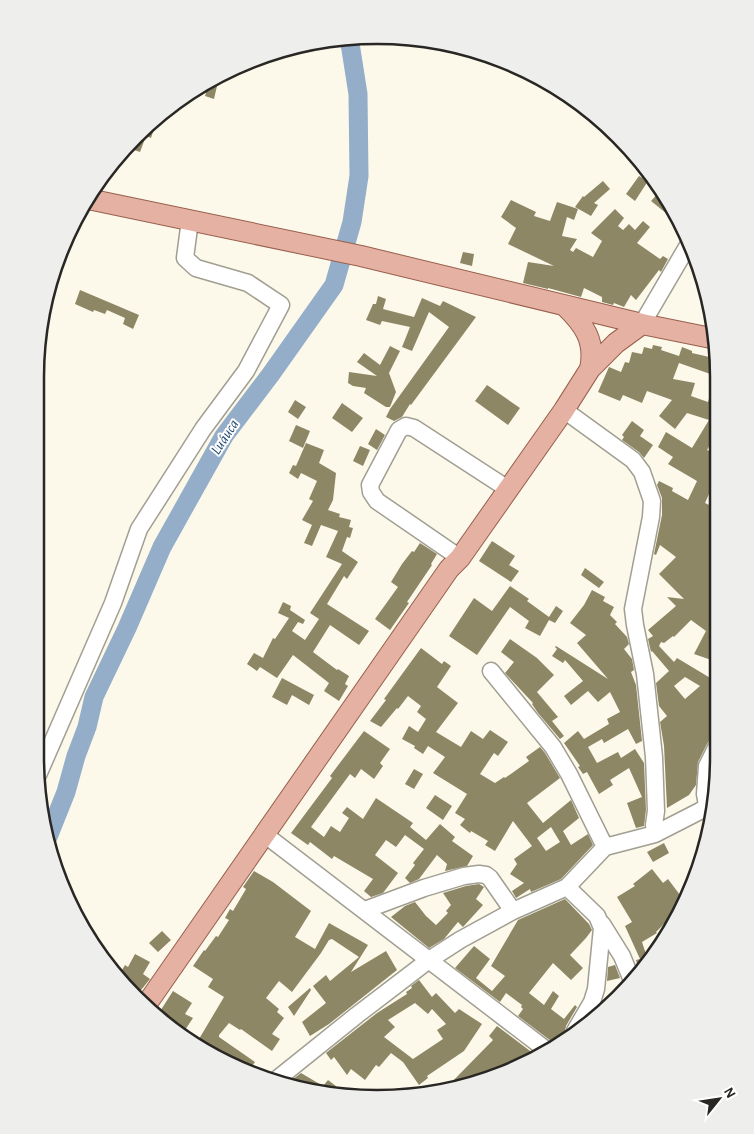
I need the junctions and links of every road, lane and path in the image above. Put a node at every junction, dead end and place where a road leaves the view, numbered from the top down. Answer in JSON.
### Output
{"nodes":[{"id":1,"x":94,"y":200,"type":"edge"},
{"id":2,"x":190,"y":220,"type":"junction"},
{"id":3,"x":685,"y":250,"type":"edge"},
{"id":4,"x":564,"y":305,"type":"junction"},
{"id":5,"x":642,"y":324,"type":"junction"},
{"id":6,"x":707,"y":337,"type":"edge"},
{"id":7,"x":590,"y":369,"type":"junction"},
{"id":8,"x":564,"y":410,"type":"junction"},
{"id":9,"x":508,"y":490,"type":"junction"},
{"id":10,"x":460,"y":558,"type":"junction"},
{"id":11,"x":491,"y":671,"type":"dead end"},
{"id":12,"x":710,"y":759,"type":"edge"},
{"id":13,"x":44,"y":761,"type":"edge"},
{"id":14,"x":707,"y":797,"type":"edge"},
{"id":15,"x":706,"y":806,"type":"edge"},
{"id":16,"x":264,"y":834,"type":"junction"},
{"id":17,"x":655,"y":834,"type":"junction"},
{"id":18,"x":605,"y":846,"type":"junction"},
{"id":19,"x":567,"y":887,"type":"junction"},
{"id":20,"x":365,"y":910,"type":"junction"},
{"id":21,"x":513,"y":911,"type":"junction"},
{"id":22,"x":600,"y":922,"type":"junction"},
{"id":23,"x":429,"y":960,"type":"junction"},
{"id":24,"x":630,"y":975,"type":"edge"},
{"id":25,"x":149,"y":1000,"type":"edge"},
{"id":26,"x":582,"y":1020,"type":"edge"},
{"id":27,"x":542,"y":1047,"type":"edge"},
{"id":28,"x":281,"y":1076,"type":"edge"}],
"edges":[{"from":1,"to":2,"type":"main road"},
{"from":2,"to":4,"type":"main road"},
{"from":2,"to":13,"type":"street"},
{"from":3,"to":5,"type":"street"},
{"from":4,"to":5,"type":"main road"},
{"from":4,"to":7,"type":"main road"},
{"from":5,"to":6,"type":"main road"},
{"from":5,"to":7,"type":"main road"},
{"from":7,"to":8,"type":"main road"},
{"from":8,"to":9,"type":"main road"},
{"from":8,"to":17,"type":"street"},
{"from":9,"to":10,"type":"main road"},
{"from":9,"to":10,"type":"street"},
{"from":10,"to":16,"type":"main road"},
{"from":11,"to":18,"type":"street"},
{"from":12,"to":14,"type":"street"},
{"from":15,"to":17,"type":"street"},
{"from":16,"to":20,"type":"street"},
{"from":16,"to":25,"type":"main road"},
{"from":17,"to":18,"type":"street"},
{"from":18,"to":19,"type":"street"},
{"from":19,"to":21,"type":"street"},
{"from":19,"to":22,"type":"street"},
{"from":20,"to":21,"type":"street"},
{"from":20,"to":23,"type":"street"},
{"from":21,"to":23,"type":"street"},
{"from":22,"to":24,"type":"street"},
{"from":22,"to":26,"type":"street"},
{"from":23,"to":27,"type":"street"},
{"from":23,"to":28,"type":"street"}]}
